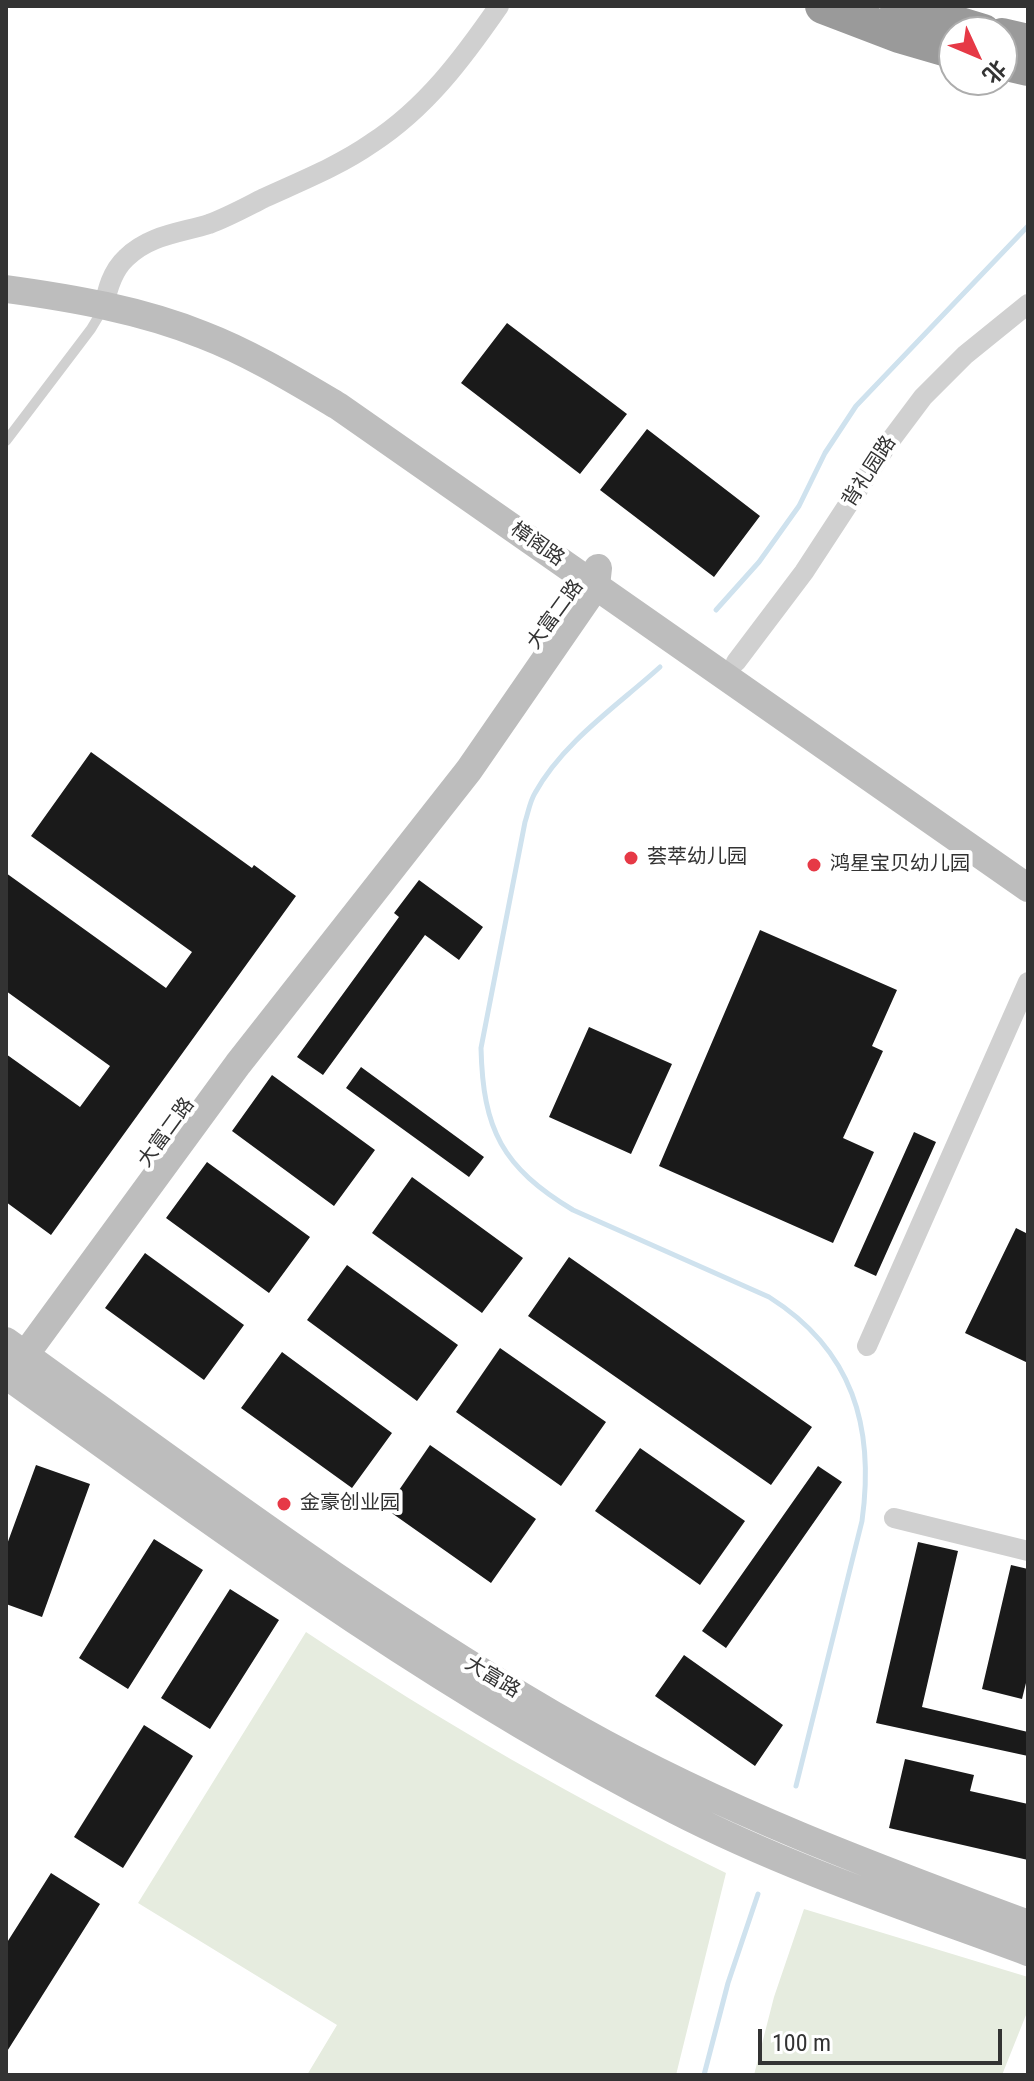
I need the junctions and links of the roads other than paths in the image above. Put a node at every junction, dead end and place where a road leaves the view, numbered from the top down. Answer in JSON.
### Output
{"nodes":[{"id":1,"x":499,"y":6,"type":"edge"},
{"id":2,"x":823,"y":6,"type":"edge"},
{"id":3,"x":898,"y":6,"type":"edge"},
{"id":4,"x":938,"y":18,"type":"edge"},
{"id":5,"x":938,"y":46,"type":"edge"},
{"id":6,"x":6,"y":270,"type":"edge"},
{"id":7,"x":6,"y":289,"type":"edge"},
{"id":8,"x":106,"y":298,"type":"junction"},
{"id":9,"x":1028,"y":304,"type":"edge"},
{"id":10,"x":6,"y":441,"type":"edge"},
{"id":11,"x":592,"y":576,"type":"junction"},
{"id":12,"x":736,"y":662,"type":"junction"},
{"id":13,"x":1028,"y":866,"type":"edge"},
{"id":14,"x":1028,"y":888,"type":"edge"},
{"id":15,"x":1028,"y":982,"type":"edge"},
{"id":16,"x":867,"y":1346,"type":"dead end"},
{"id":17,"x":10,"y":1364,"type":"edge"},
{"id":18,"x":894,"y":1518,"type":"dead end"},
{"id":19,"x":1028,"y":1551,"type":"edge"},
{"id":20,"x":1028,"y":1924,"type":"edge"},
{"id":21,"x":1028,"y":1952,"type":"edge"}],
"edges":[{"from":1,"to":8,"type":"street"},
{"from":2,"to":5,"type":"highway"},
{"from":3,"to":4,"type":"highway"},
{"from":6,"to":8,"type":"street","name":"樟阁路"},
{"from":7,"to":8,"type":"street","name":"樟阁路"},
{"from":8,"to":10,"type":"lane"},
{"from":8,"to":11,"type":"street","name":"樟阁路"},
{"from":9,"to":12,"type":"street","name":"背礼园路"},
{"from":11,"to":12,"type":"street","name":"樟阁路"},
{"from":11,"to":14,"type":"street","name":"樟阁路"},
{"from":11,"to":17,"type":"street","name":"大富二路"},
{"from":12,"to":13,"type":"street","name":"樟阁路"},
{"from":15,"to":16,"type":"street"},
{"from":17,"to":20,"type":"street","name":"大富路"},
{"from":17,"to":21,"type":"street","name":"大富路"},
{"from":18,"to":19,"type":"street"}]}
